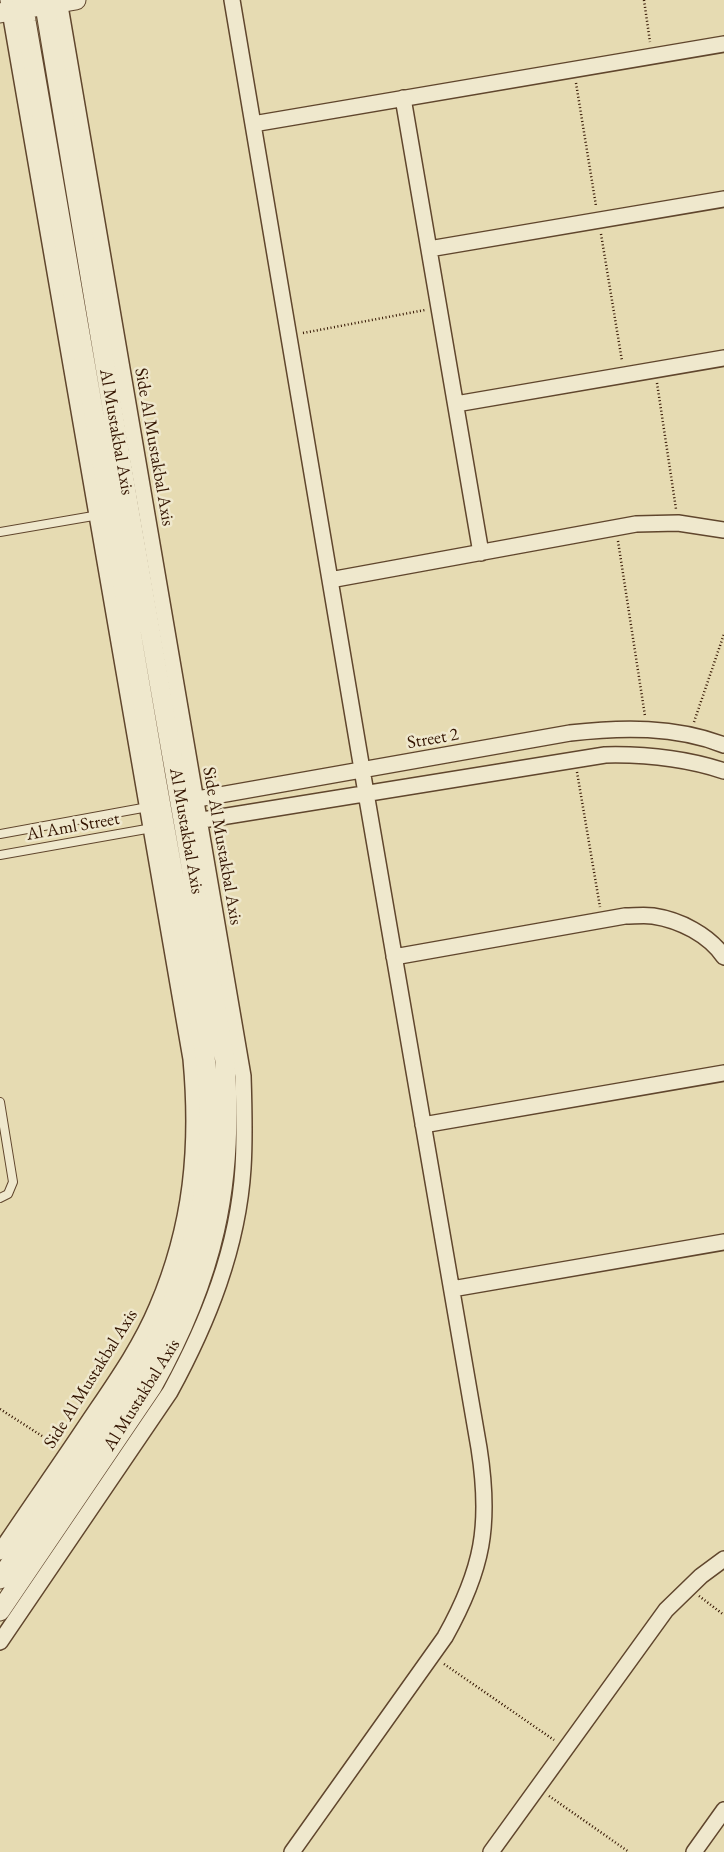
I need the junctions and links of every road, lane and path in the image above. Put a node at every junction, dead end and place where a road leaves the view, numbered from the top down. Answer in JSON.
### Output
{"nodes":[{"id":1,"x":232,"y":0,"type":"edge"},
{"id":2,"x":644,"y":0,"type":"edge"},
{"id":3,"x":56,"y":2,"type":"edge"},
{"id":4,"x":13,"y":6,"type":"edge"},
{"id":5,"x":724,"y":44,"type":"edge"},
{"id":6,"x":653,"y":56,"type":"junction"},
{"id":7,"x":403,"y":98,"type":"junction"},
{"id":8,"x":253,"y":124,"type":"junction"},
{"id":9,"x":724,"y":199,"type":"edge"},
{"id":10,"x":429,"y":249,"type":"junction"},
{"id":11,"x":439,"y":307,"type":"junction"},
{"id":12,"x":288,"y":336,"type":"junction"},
{"id":13,"x":724,"y":358,"type":"edge"},
{"id":14,"x":655,"y":370,"type":"junction"},
{"id":15,"x":456,"y":404,"type":"junction"},
{"id":16,"x":104,"y":514,"type":"junction"},
{"id":17,"x":678,"y":523,"type":"junction"},
{"id":18,"x":616,"y":528,"type":"junction"},
{"id":19,"x":724,"y":530,"type":"edge"},
{"id":20,"x":0,"y":532,"type":"edge"},
{"id":21,"x":481,"y":553,"type":"junction"},
{"id":22,"x":330,"y":580,"type":"junction"},
{"id":23,"x":724,"y":634,"type":"edge"},
{"id":24,"x":647,"y":729,"type":"junction"},
{"id":25,"x":689,"y":735,"type":"junction"},
{"id":26,"x":724,"y":745,"type":"edge"},
{"id":27,"x":574,"y":758,"type":"junction"},
{"id":28,"x":362,"y":770,"type":"junction"},
{"id":29,"x":724,"y":770,"type":"edge"},
{"id":30,"x":366,"y":793,"type":"junction"},
{"id":31,"x":188,"y":800,"type":"junction"},
{"id":32,"x":154,"y":806,"type":"junction"},
{"id":33,"x":191,"y":822,"type":"junction"},
{"id":34,"x":158,"y":827,"type":"junction"},
{"id":35,"x":0,"y":834,"type":"edge"},
{"id":36,"x":0,"y":855,"type":"edge"},
{"id":37,"x":603,"y":920,"type":"junction"},
{"id":38,"x":394,"y":957,"type":"junction"},
{"id":39,"x":724,"y":958,"type":"edge"},
{"id":40,"x":724,"y":1073,"type":"edge"},
{"id":41,"x":0,"y":1102,"type":"edge"},
{"id":42,"x":423,"y":1125,"type":"junction"},
{"id":43,"x":0,"y":1198,"type":"edge"},
{"id":44,"x":724,"y":1242,"type":"edge"},
{"id":45,"x":452,"y":1289,"type":"junction"},
{"id":46,"x":0,"y":1409,"type":"edge"},
{"id":47,"x":68,"y":1453,"type":"junction"},
{"id":48,"x":0,"y":1552,"type":"edge"},
{"id":49,"x":724,"y":1559,"type":"edge"},
{"id":50,"x":0,"y":1579,"type":"edge"},
{"id":51,"x":688,"y":1588,"type":"junction"},
{"id":52,"x":0,"y":1611,"type":"edge"},
{"id":53,"x":724,"y":1615,"type":"edge"},
{"id":54,"x":0,"y":1642,"type":"edge"},
{"id":55,"x":431,"y":1655,"type":"junction"},
{"id":56,"x":566,"y":1748,"type":"junction"},
{"id":57,"x":537,"y":1788,"type":"junction"},
{"id":58,"x":724,"y":1810,"type":"edge"},
{"id":59,"x":292,"y":1852,"type":"edge"},
{"id":60,"x":491,"y":1852,"type":"edge"},
{"id":61,"x":629,"y":1852,"type":"edge"},
{"id":62,"x":694,"y":1852,"type":"edge"}],
"edges":[{"from":1,"to":8,"type":"street"},
{"from":2,"to":6,"type":"path"},
{"from":3,"to":4,"type":"street"},
{"from":3,"to":31,"type":"street","name":"Al Mustakbal Axis"},
{"from":4,"to":16,"type":"street","name":"Al Mustakbal Axis"},
{"from":5,"to":6,"type":"street"},
{"from":6,"to":7,"type":"street"},
{"from":7,"to":8,"type":"street"},
{"from":7,"to":10,"type":"street"},
{"from":8,"to":12,"type":"street"},
{"from":9,"to":10,"type":"street"},
{"from":10,"to":11,"type":"street"},
{"from":11,"to":12,"type":"path"},
{"from":11,"to":15,"type":"street"},
{"from":12,"to":22,"type":"street"},
{"from":13,"to":14,"type":"street"},
{"from":14,"to":15,"type":"street"},
{"from":14,"to":17,"type":"path"},
{"from":15,"to":21,"type":"street"},
{"from":16,"to":20,"type":"lane"},
{"from":16,"to":32,"type":"street","name":"Al Mustakbal Axis"},
{"from":17,"to":18,"type":"street"},
{"from":17,"to":19,"type":"street"},
{"from":18,"to":21,"type":"street"},
{"from":18,"to":24,"type":"path"},
{"from":21,"to":22,"type":"street"},
{"from":22,"to":28,"type":"street"},
{"from":23,"to":25,"type":"path"},
{"from":24,"to":25,"type":"street","name":"Street 2"},
{"from":24,"to":28,"type":"street","name":"Street 2"},
{"from":25,"to":26,"type":"street","name":"Street 2"},
{"from":27,"to":29,"type":"street"},
{"from":27,"to":30,"type":"street"},
{"from":27,"to":37,"type":"path"},
{"from":28,"to":30,"type":"street"},
{"from":28,"to":31,"type":"street","name":"Street 2"},
{"from":30,"to":33,"type":"street"},
{"from":30,"to":38,"type":"street"},
{"from":31,"to":32,"type":"street","name":"Street 2"},
{"from":31,"to":33,"type":"street","name":"Al Mustakbal Axis"},
{"from":32,"to":34,"type":"street","name":"Al Mustakbal Axis"},
{"from":32,"to":35,"type":"lane","name":"Al Aml Street"},
{"from":33,"to":34,"type":"street"},
{"from":33,"to":52,"type":"street","name":"Al Mustakbal Axis"},
{"from":33,"to":54,"type":"street","name":"Side Al Mustakbal Axis"},
{"from":34,"to":36,"type":"lane","name":"Al Aml Street"},
{"from":34,"to":47,"type":"street","name":"Side Al Mustakbal Axis"},
{"from":34,"to":50,"type":"street","name":"Al Mustakbal Axis"},
{"from":37,"to":38,"type":"street"},
{"from":37,"to":39,"type":"street"},
{"from":38,"to":42,"type":"street"},
{"from":40,"to":42,"type":"street"},
{"from":41,"to":43,"type":"lane"},
{"from":42,"to":45,"type":"street"},
{"from":44,"to":45,"type":"street"},
{"from":45,"to":55,"type":"street"},
{"from":46,"to":47,"type":"path"},
{"from":47,"to":48,"type":"street","name":"Side Al Mustakbal Axis"},
{"from":49,"to":51,"type":"street"},
{"from":51,"to":53,"type":"path"},
{"from":51,"to":56,"type":"street"},
{"from":55,"to":56,"type":"path"},
{"from":55,"to":59,"type":"street"},
{"from":56,"to":57,"type":"street"},
{"from":57,"to":60,"type":"street"},
{"from":57,"to":61,"type":"path"},
{"from":58,"to":62,"type":"street"}]}
